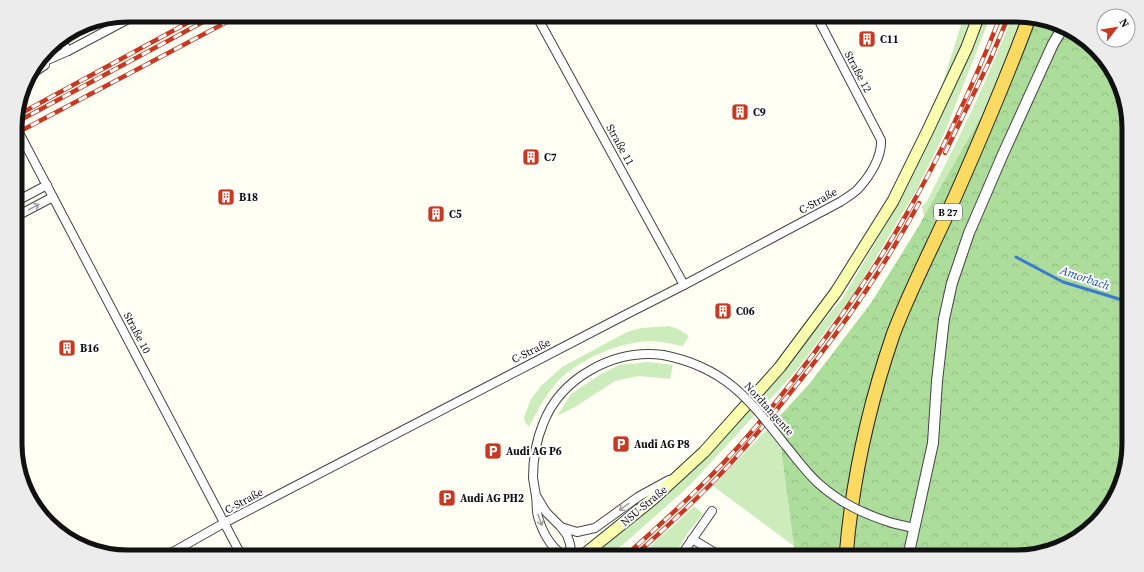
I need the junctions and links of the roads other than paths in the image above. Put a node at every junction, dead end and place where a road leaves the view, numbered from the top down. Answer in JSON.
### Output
{"nodes":[{"id":1,"x":122,"y":22,"type":"edge"},
{"id":2,"x":540,"y":22,"type":"edge"},
{"id":3,"x":820,"y":22,"type":"edge"},
{"id":4,"x":976,"y":22,"type":"edge"},
{"id":5,"x":1027,"y":23,"type":"edge"},
{"id":6,"x":1060,"y":32,"type":"edge"},
{"id":7,"x":62,"y":45,"type":"edge"},
{"id":8,"x":64,"y":53,"type":"junction"},
{"id":9,"x":46,"y":61,"type":"edge"},
{"id":10,"x":40,"y":69,"type":"edge"},
{"id":11,"x":22,"y":138,"type":"edge"},
{"id":12,"x":881,"y":140,"type":"joint"},
{"id":13,"x":47,"y":185,"type":"junction"},
{"id":14,"x":53,"y":197,"type":"junction"},
{"id":15,"x":22,"y":198,"type":"edge"},
{"id":16,"x":22,"y":214,"type":"edge"},
{"id":17,"x":684,"y":285,"type":"junction"},
{"id":18,"x":682,"y":473,"type":"junction"},
{"id":19,"x":536,"y":495,"type":"junction"},
{"id":20,"x":712,"y":511,"type":"dead end"},
{"id":21,"x":224,"y":523,"type":"junction"},
{"id":22,"x":561,"y":527,"type":"junction"},
{"id":23,"x":914,"y":528,"type":"junction"},
{"id":24,"x":692,"y":539,"type":"junction"},
{"id":25,"x":551,"y":544,"type":"junction"},
{"id":26,"x":176,"y":550,"type":"edge"},
{"id":27,"x":237,"y":550,"type":"edge"},
{"id":28,"x":552,"y":550,"type":"edge"},
{"id":29,"x":556,"y":550,"type":"edge"},
{"id":30,"x":570,"y":550,"type":"edge"},
{"id":31,"x":589,"y":550,"type":"edge"},
{"id":32,"x":685,"y":550,"type":"edge"},
{"id":33,"x":710,"y":550,"type":"edge"},
{"id":34,"x":847,"y":550,"type":"edge"},
{"id":35,"x":909,"y":550,"type":"edge"}],
"edges":[{"from":1,"to":8,"type":"street"},
{"from":2,"to":17,"type":"street","name":"Straße 11"},
{"from":3,"to":12,"type":"street","name":"Straße 12"},
{"from":4,"to":18,"type":"main road","name":"NSU-Straße"},
{"from":5,"to":34,"type":"highway","number":"B 27"},
{"from":6,"to":23,"type":"street"},
{"from":7,"to":8,"type":"street"},
{"from":8,"to":9,"type":"street"},
{"from":8,"to":10,"type":"street"},
{"from":11,"to":13,"type":"street","name":"Straße 10"},
{"from":12,"to":17,"type":"street","name":"C-Straße"},
{"from":13,"to":14,"type":"street","name":"Straße 10"},
{"from":13,"to":15,"type":"street"},
{"from":16,"to":14,"type":"street","one_way":true},
{"from":14,"to":21,"type":"street","name":"Straße 10"},
{"from":17,"to":21,"type":"street","name":"C-Straße"},
{"from":18,"to":22,"type":"street","one_way":true},
{"from":18,"to":31,"type":"main road","name":"NSU-Straße"},
{"from":19,"to":22,"type":"street"},
{"from":19,"to":23,"type":"street","name":"Nordtangente","bridge":true},
{"from":19,"to":25,"type":"street","name":"Nordtangente","one_way":true},
{"from":20,"to":24,"type":"street"},
{"from":21,"to":26,"type":"street","name":"C-Straße"},
{"from":21,"to":27,"type":"street","name":"Straße 10"},
{"from":22,"to":30,"type":"street"},
{"from":23,"to":35,"type":"street"},
{"from":24,"to":32,"type":"street"},
{"from":24,"to":33,"type":"street"},
{"from":25,"to":28,"type":"street"},
{"from":25,"to":29,"type":"street"}]}
